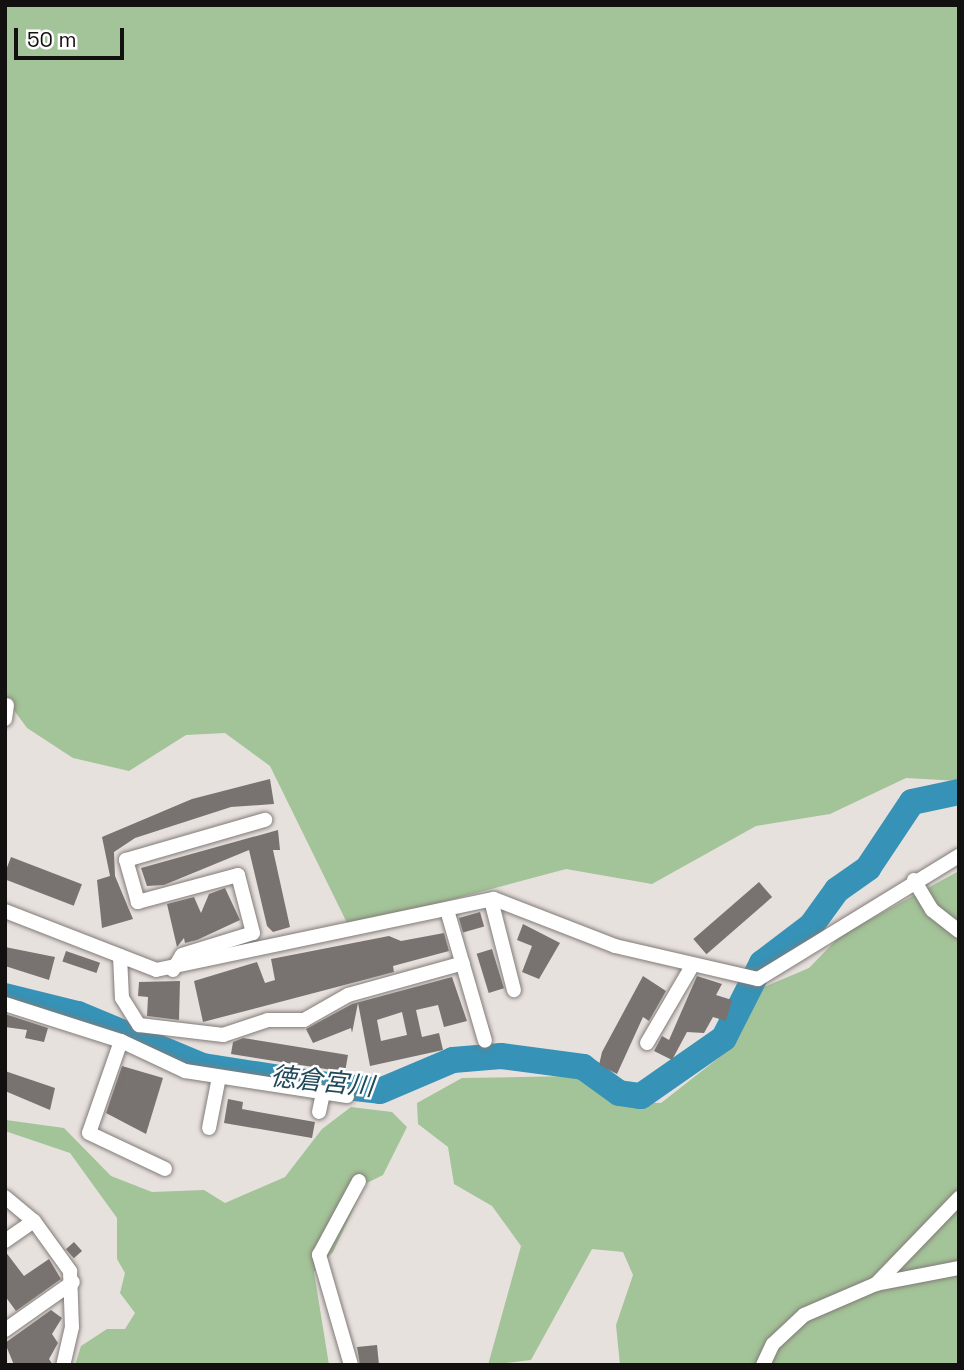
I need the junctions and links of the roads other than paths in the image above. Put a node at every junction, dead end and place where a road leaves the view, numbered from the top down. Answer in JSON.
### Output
{"nodes":[{"id":1,"x":265,"y":820,"type":"dead end"},
{"id":2,"x":959,"y":856,"type":"edge"},
{"id":3,"x":914,"y":880,"type":"junction"},
{"id":4,"x":491,"y":900,"type":"junction"},
{"id":5,"x":447,"y":909,"type":"junction"},
{"id":6,"x":5,"y":911,"type":"edge"},
{"id":7,"x":959,"y":931,"type":"edge"},
{"id":8,"x":120,"y":956,"type":"junction"},
{"id":9,"x":463,"y":963,"type":"junction"},
{"id":10,"x":692,"y":966,"type":"junction"},
{"id":11,"x":173,"y":970,"type":"junction"},
{"id":12,"x":514,"y":990,"type":"dead end"},
{"id":13,"x":5,"y":1004,"type":"edge"},
{"id":14,"x":121,"y":1041,"type":"junction"},
{"id":15,"x":485,"y":1041,"type":"dead end"},
{"id":16,"x":647,"y":1043,"type":"dead end"},
{"id":17,"x":219,"y":1077,"type":"junction"},
{"id":18,"x":323,"y":1093,"type":"junction"},
{"id":19,"x":346,"y":1096,"type":"dead end"},
{"id":20,"x":320,"y":1112,"type":"dead end"},
{"id":21,"x":209,"y":1128,"type":"dead end"},
{"id":22,"x":165,"y":1169,"type":"dead end"},
{"id":23,"x":359,"y":1181,"type":"dead end"},
{"id":24,"x":5,"y":1197,"type":"edge"},
{"id":25,"x":959,"y":1198,"type":"edge"},
{"id":26,"x":34,"y":1221,"type":"junction"},
{"id":27,"x":5,"y":1241,"type":"edge"},
{"id":28,"x":959,"y":1268,"type":"edge"},
{"id":29,"x":74,"y":1282,"type":"junction"},
{"id":30,"x":876,"y":1284,"type":"junction"},
{"id":31,"x":5,"y":1330,"type":"edge"},
{"id":32,"x":63,"y":1365,"type":"edge"},
{"id":33,"x":351,"y":1365,"type":"edge"},
{"id":34,"x":763,"y":1365,"type":"edge"}],
"edges":[{"from":1,"to":11,"type":"street"},
{"from":2,"to":3,"type":"street"},
{"from":3,"to":7,"type":"street"},
{"from":3,"to":10,"type":"street"},
{"from":4,"to":5,"type":"street"},
{"from":4,"to":10,"type":"street"},
{"from":4,"to":12,"type":"street"},
{"from":5,"to":9,"type":"street"},
{"from":5,"to":11,"type":"street"},
{"from":6,"to":8,"type":"street"},
{"from":8,"to":9,"type":"street"},
{"from":8,"to":11,"type":"street"},
{"from":9,"to":15,"type":"street"},
{"from":10,"to":16,"type":"street"},
{"from":13,"to":14,"type":"street"},
{"from":14,"to":17,"type":"street"},
{"from":14,"to":22,"type":"street"},
{"from":17,"to":18,"type":"street"},
{"from":17,"to":21,"type":"street"},
{"from":18,"to":19,"type":"street"},
{"from":18,"to":20,"type":"street"},
{"from":23,"to":33,"type":"street"},
{"from":24,"to":26,"type":"street"},
{"from":25,"to":30,"type":"street"},
{"from":26,"to":27,"type":"street"},
{"from":26,"to":29,"type":"street"},
{"from":28,"to":30,"type":"street"},
{"from":29,"to":31,"type":"street"},
{"from":29,"to":32,"type":"street"},
{"from":30,"to":34,"type":"street"}]}
